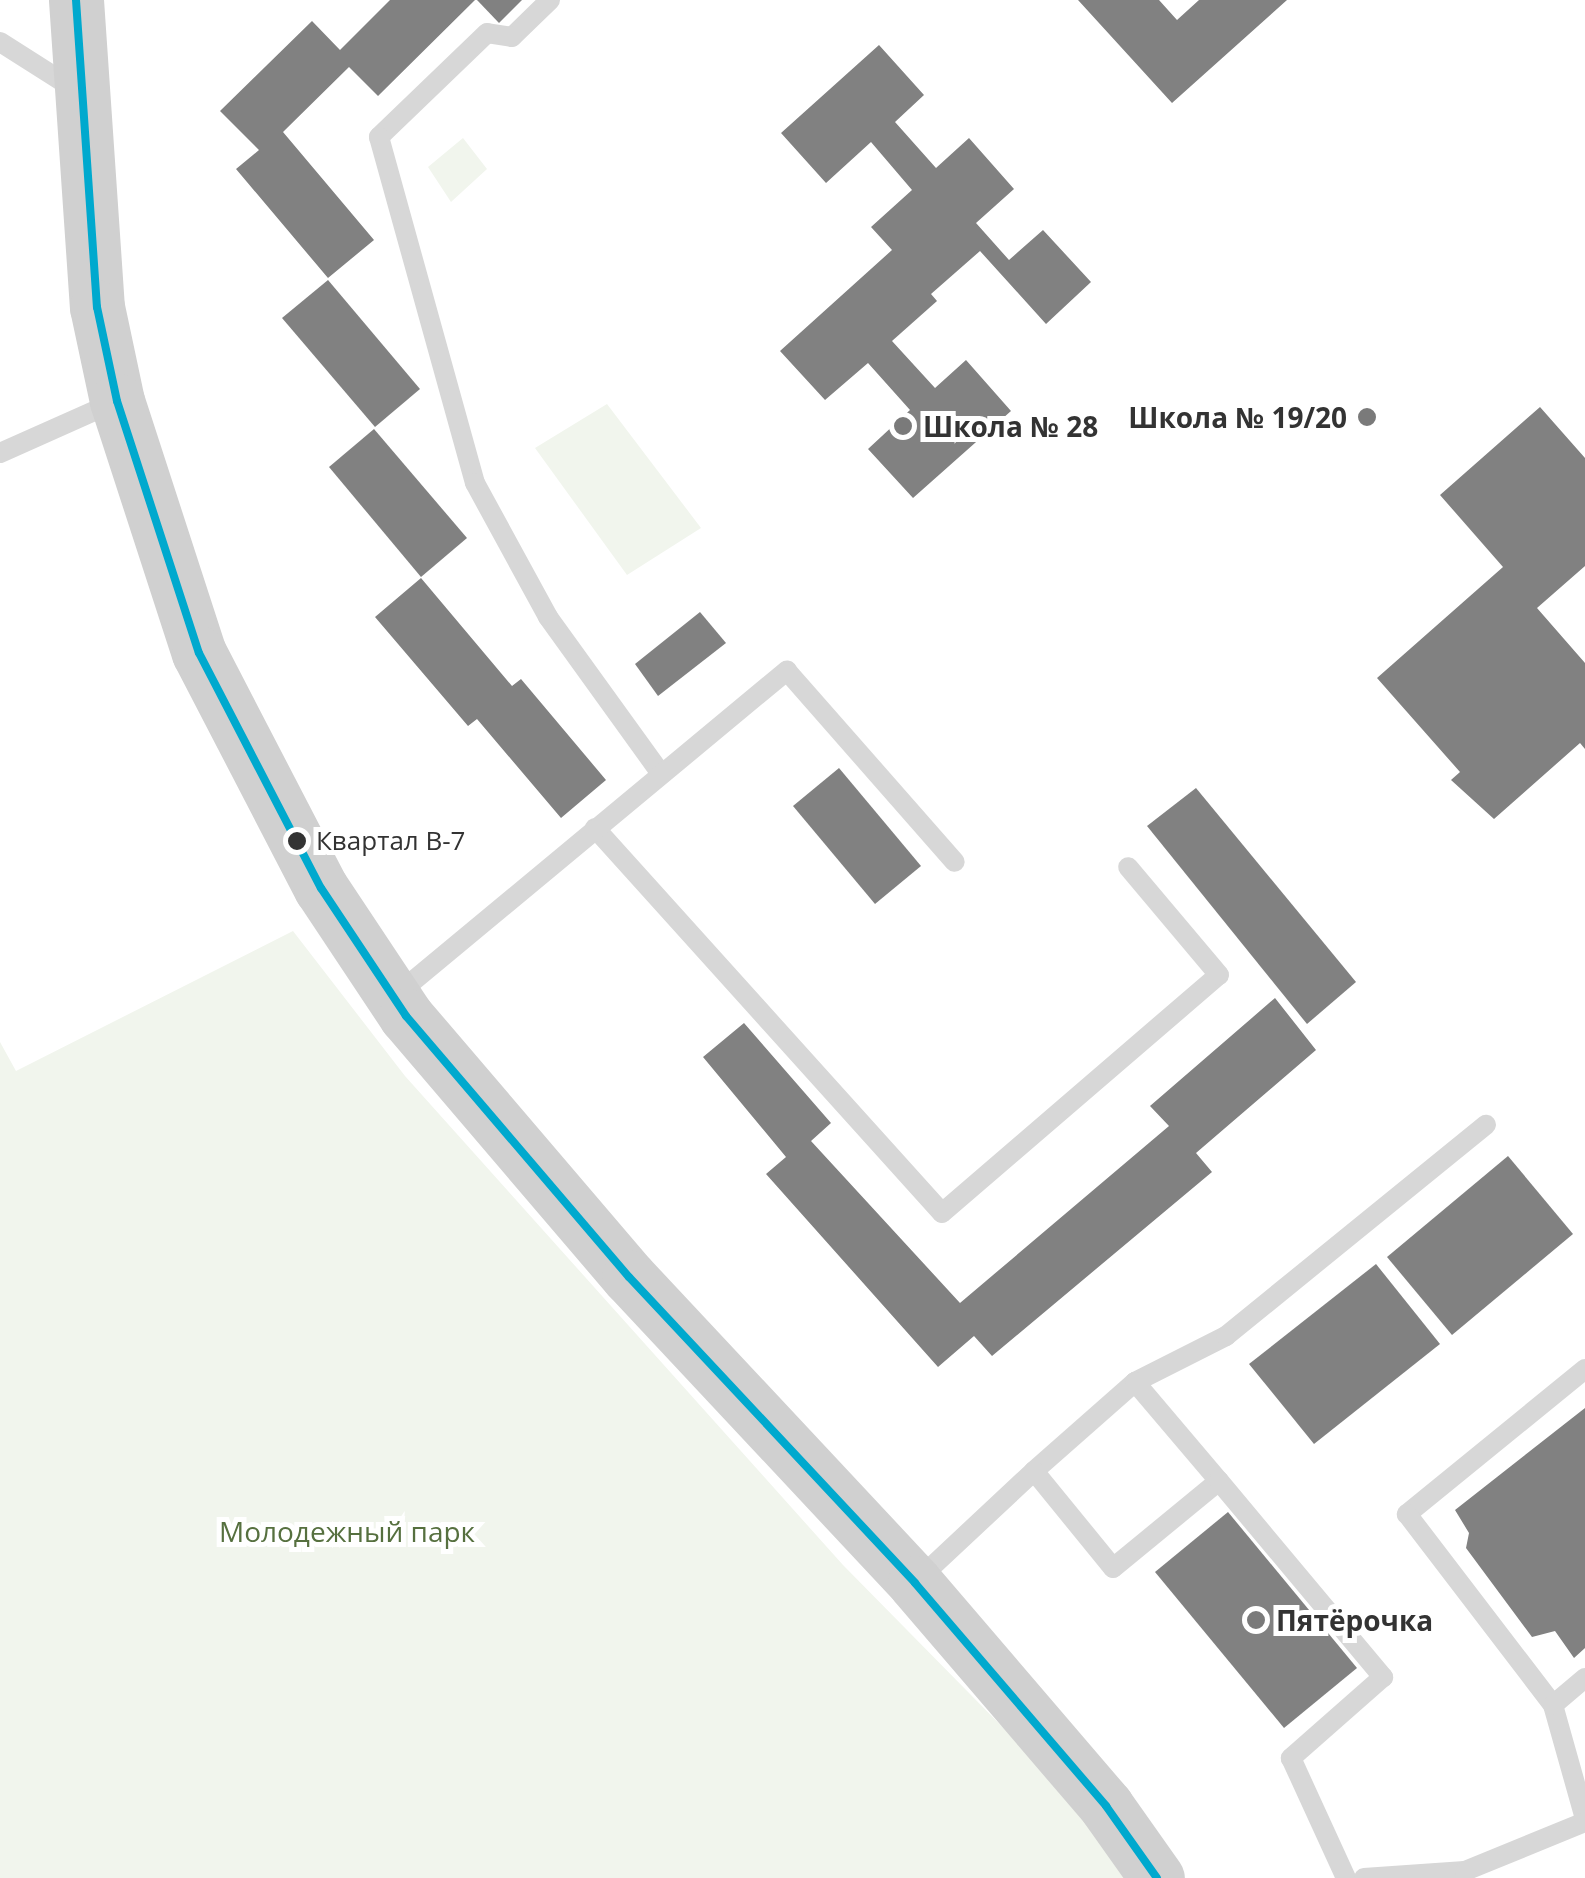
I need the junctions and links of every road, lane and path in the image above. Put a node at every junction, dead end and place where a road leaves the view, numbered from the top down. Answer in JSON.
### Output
{"nodes":[{"id":1,"x":76,"y":0,"type":"edge"},
{"id":2,"x":90,"y":0,"type":"edge"},
{"id":3,"x":550,"y":0,"type":"edge"},
{"id":4,"x":0,"y":42,"type":"edge"},
{"id":5,"x":78,"y":91,"type":"junction"},
{"id":6,"x":117,"y":401,"type":"junction"},
{"id":7,"x":0,"y":453,"type":"edge"},
{"id":8,"x":659,"y":770,"type":"junction"},
{"id":9,"x":594,"y":828,"type":"junction"},
{"id":10,"x":955,"y":862,"type":"dead end"},
{"id":11,"x":1128,"y":867,"type":"dead end"},
{"id":12,"x":406,"y":986,"type":"junction"},
{"id":13,"x":1486,"y":1125,"type":"dead end"},
{"id":14,"x":1585,"y":1368,"type":"edge"},
{"id":15,"x":1135,"y":1382,"type":"junction"},
{"id":16,"x":1034,"y":1471,"type":"junction"},
{"id":17,"x":1219,"y":1481,"type":"junction"},
{"id":18,"x":925,"y":1574,"type":"junction"},
{"id":19,"x":1585,"y":1678,"type":"edge"},
{"id":20,"x":1553,"y":1705,"type":"junction"},
{"id":21,"x":1585,"y":1820,"type":"edge"},
{"id":22,"x":1157,"y":1878,"type":"edge"},
{"id":23,"x":1172,"y":1878,"type":"edge"},
{"id":24,"x":1346,"y":1878,"type":"edge"},
{"id":25,"x":1364,"y":1878,"type":"edge"}],
"edges":[{"from":1,"to":5,"type":"street"},
{"from":2,"to":12,"type":"street"},
{"from":3,"to":8,"type":"lane"},
{"from":4,"to":5,"type":"lane"},
{"from":5,"to":6,"type":"street"},
{"from":6,"to":7,"type":"lane"},
{"from":6,"to":22,"type":"street"},
{"from":8,"to":9,"type":"lane"},
{"from":8,"to":10,"type":"lane"},
{"from":9,"to":11,"type":"lane"},
{"from":9,"to":12,"type":"lane"},
{"from":12,"to":18,"type":"street"},
{"from":13,"to":15,"type":"lane"},
{"from":14,"to":20,"type":"lane"},
{"from":15,"to":16,"type":"lane"},
{"from":15,"to":17,"type":"lane"},
{"from":16,"to":17,"type":"lane"},
{"from":16,"to":18,"type":"lane"},
{"from":17,"to":24,"type":"lane"},
{"from":18,"to":23,"type":"street"},
{"from":19,"to":20,"type":"lane"},
{"from":20,"to":21,"type":"lane"},
{"from":21,"to":25,"type":"lane"}]}
